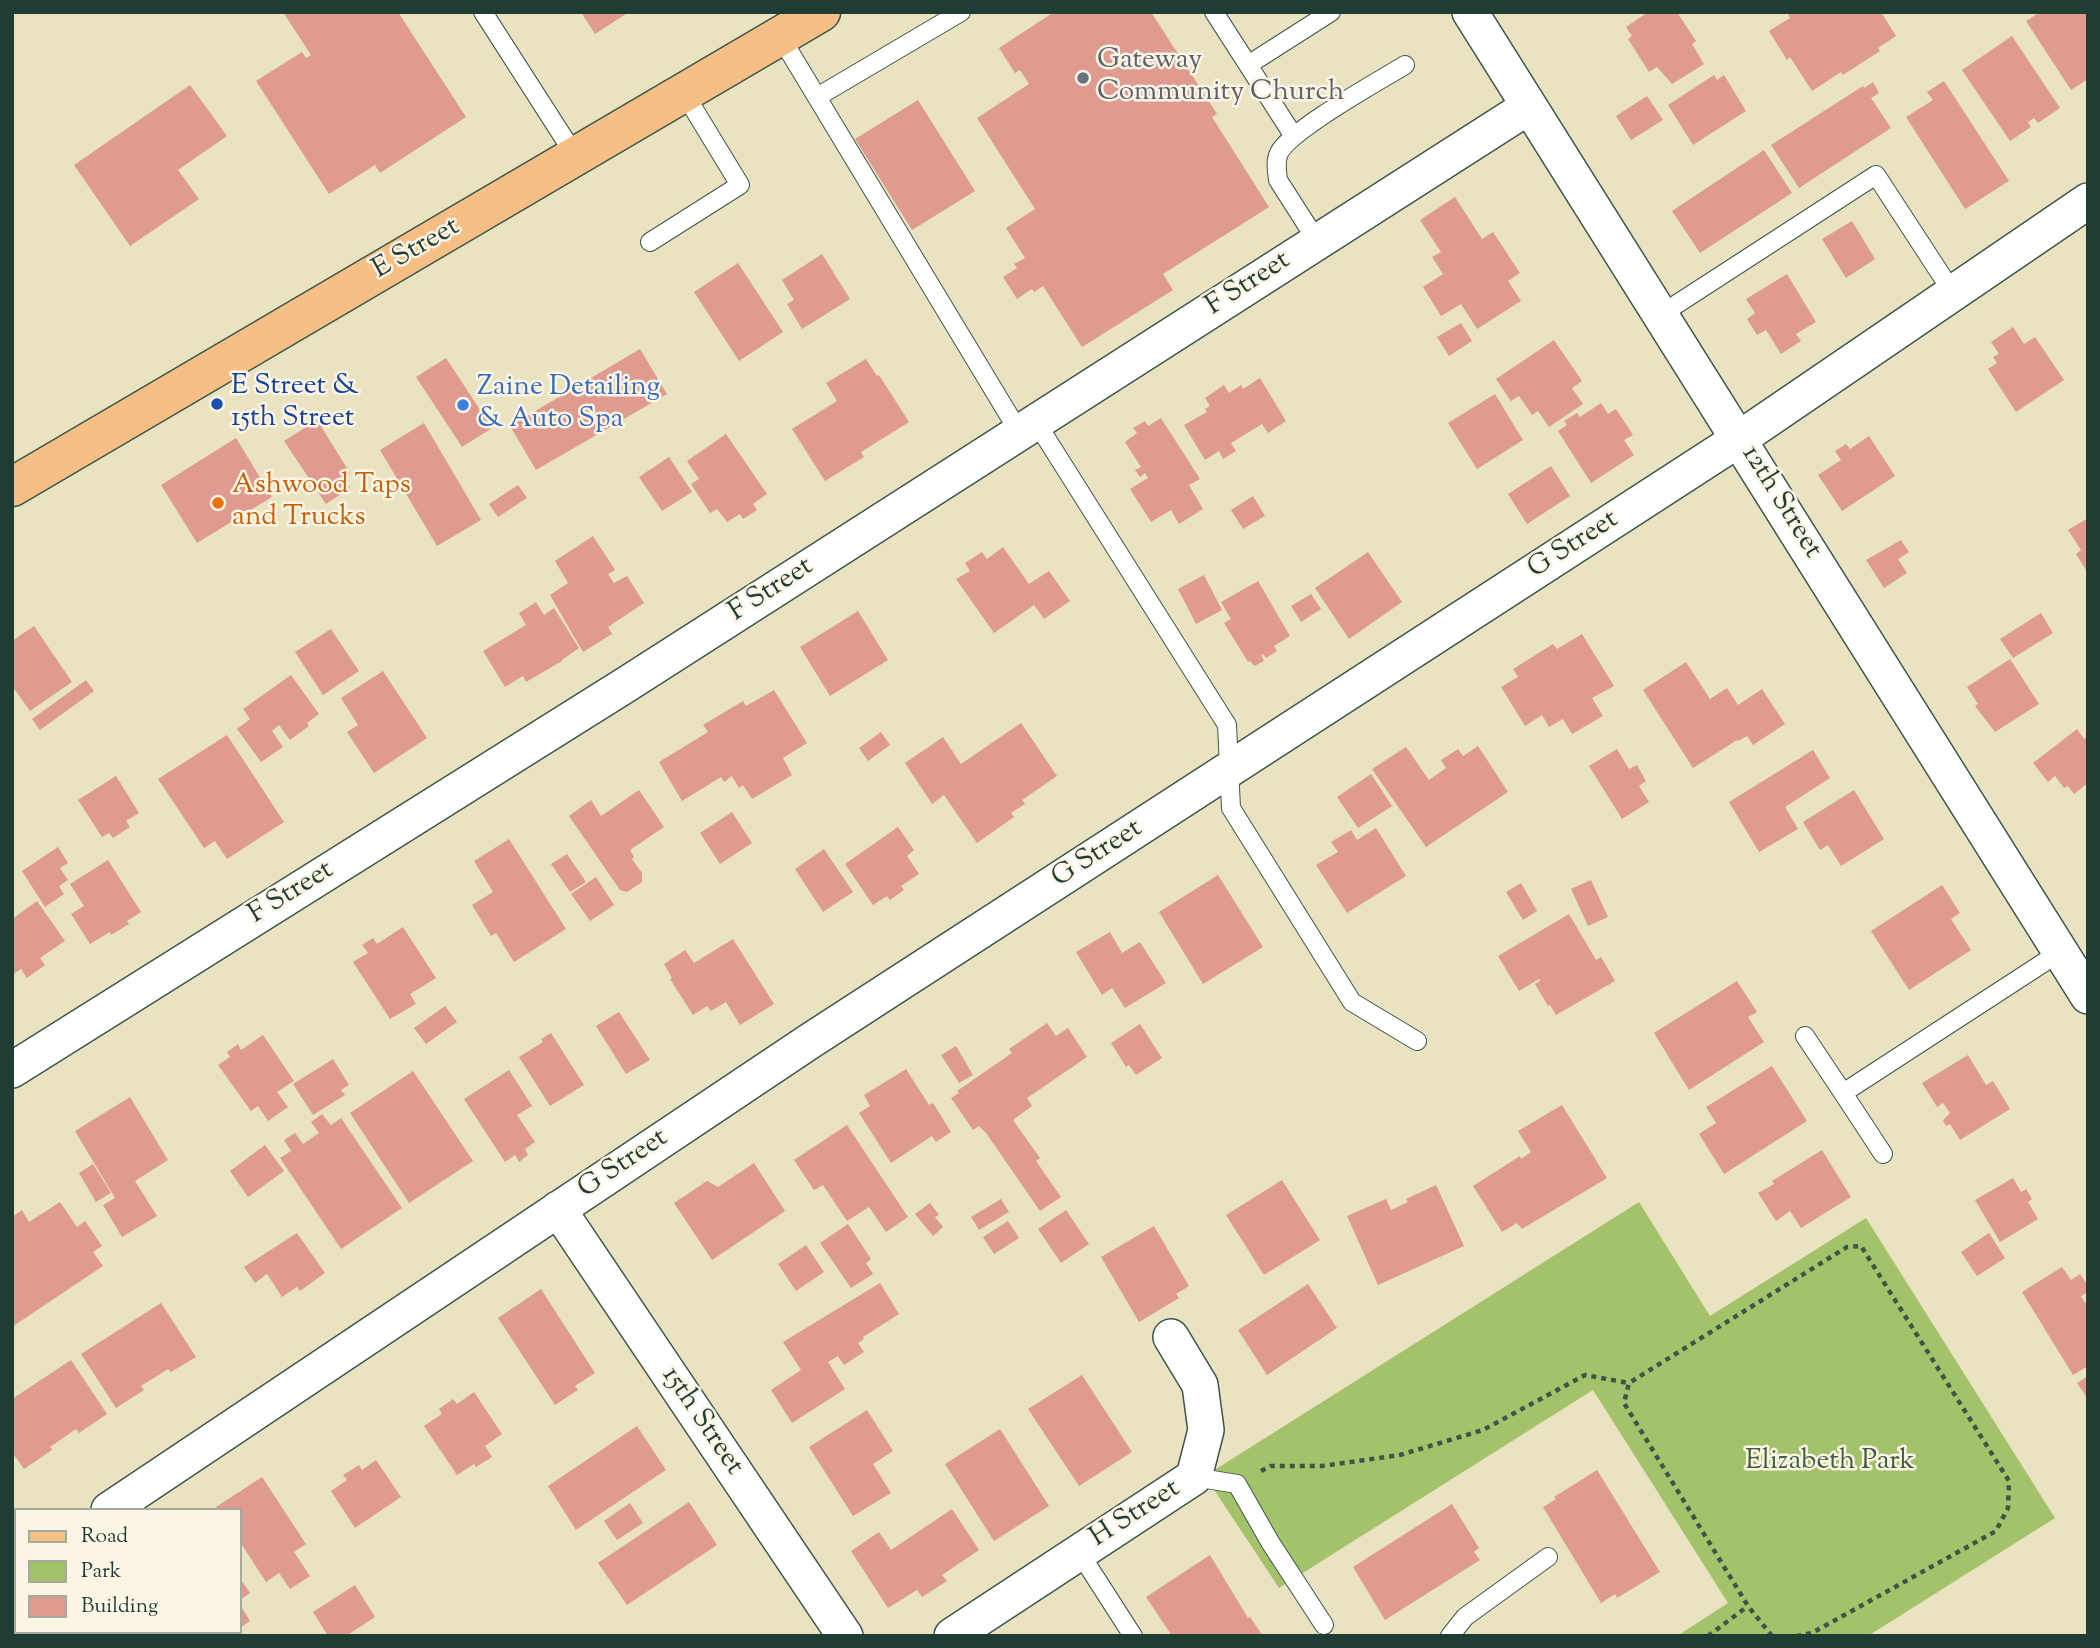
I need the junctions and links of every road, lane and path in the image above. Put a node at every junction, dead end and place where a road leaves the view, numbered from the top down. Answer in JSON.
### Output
{"nodes":[{"id":1,"x":484,"y":12,"type":"edge"},
{"id":2,"x":821,"y":12,"type":"edge"},
{"id":3,"x":961,"y":12,"type":"edge"},
{"id":4,"x":1214,"y":12,"type":"edge"},
{"id":5,"x":1331,"y":12,"type":"edge"},
{"id":6,"x":1470,"y":12,"type":"edge"},
{"id":7,"x":780,"y":36,"type":"junction"},
{"id":8,"x":1248,"y":65,"type":"junction"},
{"id":9,"x":1405,"y":65,"type":"dead end"},
{"id":10,"x":684,"y":93,"type":"junction"},
{"id":11,"x":817,"y":97,"type":"junction"},
{"id":12,"x":1528,"y":107,"type":"junction"},
{"id":13,"x":1293,"y":135,"type":"junction"},
{"id":14,"x":576,"y":157,"type":"junction"},
{"id":15,"x":2088,"y":201,"type":"edge"},
{"id":16,"x":1317,"y":241,"type":"junction"},
{"id":17,"x":650,"y":242,"type":"dead end"},
{"id":18,"x":1953,"y":293,"type":"junction"},
{"id":19,"x":1660,"y":315,"type":"junction"},
{"id":20,"x":1028,"y":427,"type":"junction"},
{"id":21,"x":1740,"y":439,"type":"junction"},
{"id":22,"x":12,"y":487,"type":"edge"},
{"id":23,"x":1229,"y":770,"type":"junction"},
{"id":24,"x":2060,"y":952,"type":"junction"},
{"id":25,"x":2088,"y":996,"type":"edge"},
{"id":26,"x":1805,"y":1036,"type":"dead end"},
{"id":27,"x":1418,"y":1041,"type":"dead end"},
{"id":28,"x":12,"y":1070,"type":"edge"},
{"id":29,"x":1843,"y":1093,"type":"junction"},
{"id":30,"x":1883,"y":1154,"type":"dead end"},
{"id":31,"x":558,"y":1209,"type":"junction"},
{"id":32,"x":1171,"y":1337,"type":"dead end"},
{"id":33,"x":1629,"y":1383,"type":"junction"},
{"id":34,"x":1194,"y":1477,"type":"junction"},
{"id":35,"x":1237,"y":1484,"type":"junction"},
{"id":36,"x":112,"y":1508,"type":"edge"},
{"id":37,"x":1079,"y":1552,"type":"junction"},
{"id":38,"x":1548,"y":1557,"type":"dead end"},
{"id":39,"x":1748,"y":1606,"type":"junction"},
{"id":40,"x":1324,"y":1625,"type":"dead end"},
{"id":41,"x":845,"y":1636,"type":"edge"},
{"id":42,"x":952,"y":1636,"type":"edge"},
{"id":43,"x":1133,"y":1636,"type":"edge"},
{"id":44,"x":1450,"y":1636,"type":"edge"},
{"id":45,"x":1708,"y":1636,"type":"edge"},
{"id":46,"x":1772,"y":1636,"type":"edge"},
{"id":47,"x":1797,"y":1636,"type":"edge"}],
"edges":[{"from":1,"to":14,"type":"lane"},
{"from":2,"to":7,"type":"main road","name":"E Street"},
{"from":3,"to":11,"type":"lane"},
{"from":4,"to":8,"type":"lane"},
{"from":5,"to":8,"type":"lane"},
{"from":6,"to":12,"type":"street","name":"12th Street"},
{"from":7,"to":10,"type":"main road","name":"E Street"},
{"from":7,"to":11,"type":"lane"},
{"from":8,"to":13,"type":"lane"},
{"from":9,"to":13,"type":"lane"},
{"from":10,"to":14,"type":"main road","name":"E Street"},
{"from":10,"to":17,"type":"lane"},
{"from":11,"to":20,"type":"lane"},
{"from":12,"to":16,"type":"street","name":"F Street"},
{"from":12,"to":19,"type":"street","name":"12th Street"},
{"from":13,"to":16,"type":"lane"},
{"from":14,"to":22,"type":"main road","name":"E Street"},
{"from":15,"to":18,"type":"street","name":"G Street"},
{"from":16,"to":20,"type":"street","name":"F Street"},
{"from":18,"to":19,"type":"lane"},
{"from":18,"to":21,"type":"street","name":"G Street"},
{"from":19,"to":21,"type":"street","name":"12th Street"},
{"from":20,"to":23,"type":"lane"},
{"from":20,"to":28,"type":"street","name":"F Street"},
{"from":21,"to":23,"type":"street","name":"G Street"},
{"from":21,"to":24,"type":"street","name":"12th Street"},
{"from":23,"to":27,"type":"lane"},
{"from":23,"to":31,"type":"street","name":"G Street"},
{"from":24,"to":25,"type":"street","name":"12th Street"},
{"from":24,"to":29,"type":"lane"},
{"from":26,"to":29,"type":"lane"},
{"from":29,"to":30,"type":"lane"},
{"from":31,"to":36,"type":"street","name":"G Street"},
{"from":31,"to":41,"type":"street","name":"15th Street"},
{"from":32,"to":34,"type":"street","name":"H Street"},
{"from":33,"to":35,"type":"path"},
{"from":33,"to":39,"type":"path"},
{"from":33,"to":47,"type":"path"},
{"from":34,"to":35,"type":"lane"},
{"from":34,"to":37,"type":"street","name":"H Street"},
{"from":35,"to":40,"type":"lane"},
{"from":37,"to":42,"type":"street","name":"H Street"},
{"from":37,"to":43,"type":"lane"},
{"from":38,"to":44,"type":"lane"},
{"from":39,"to":45,"type":"path"},
{"from":39,"to":46,"type":"path"}]}
